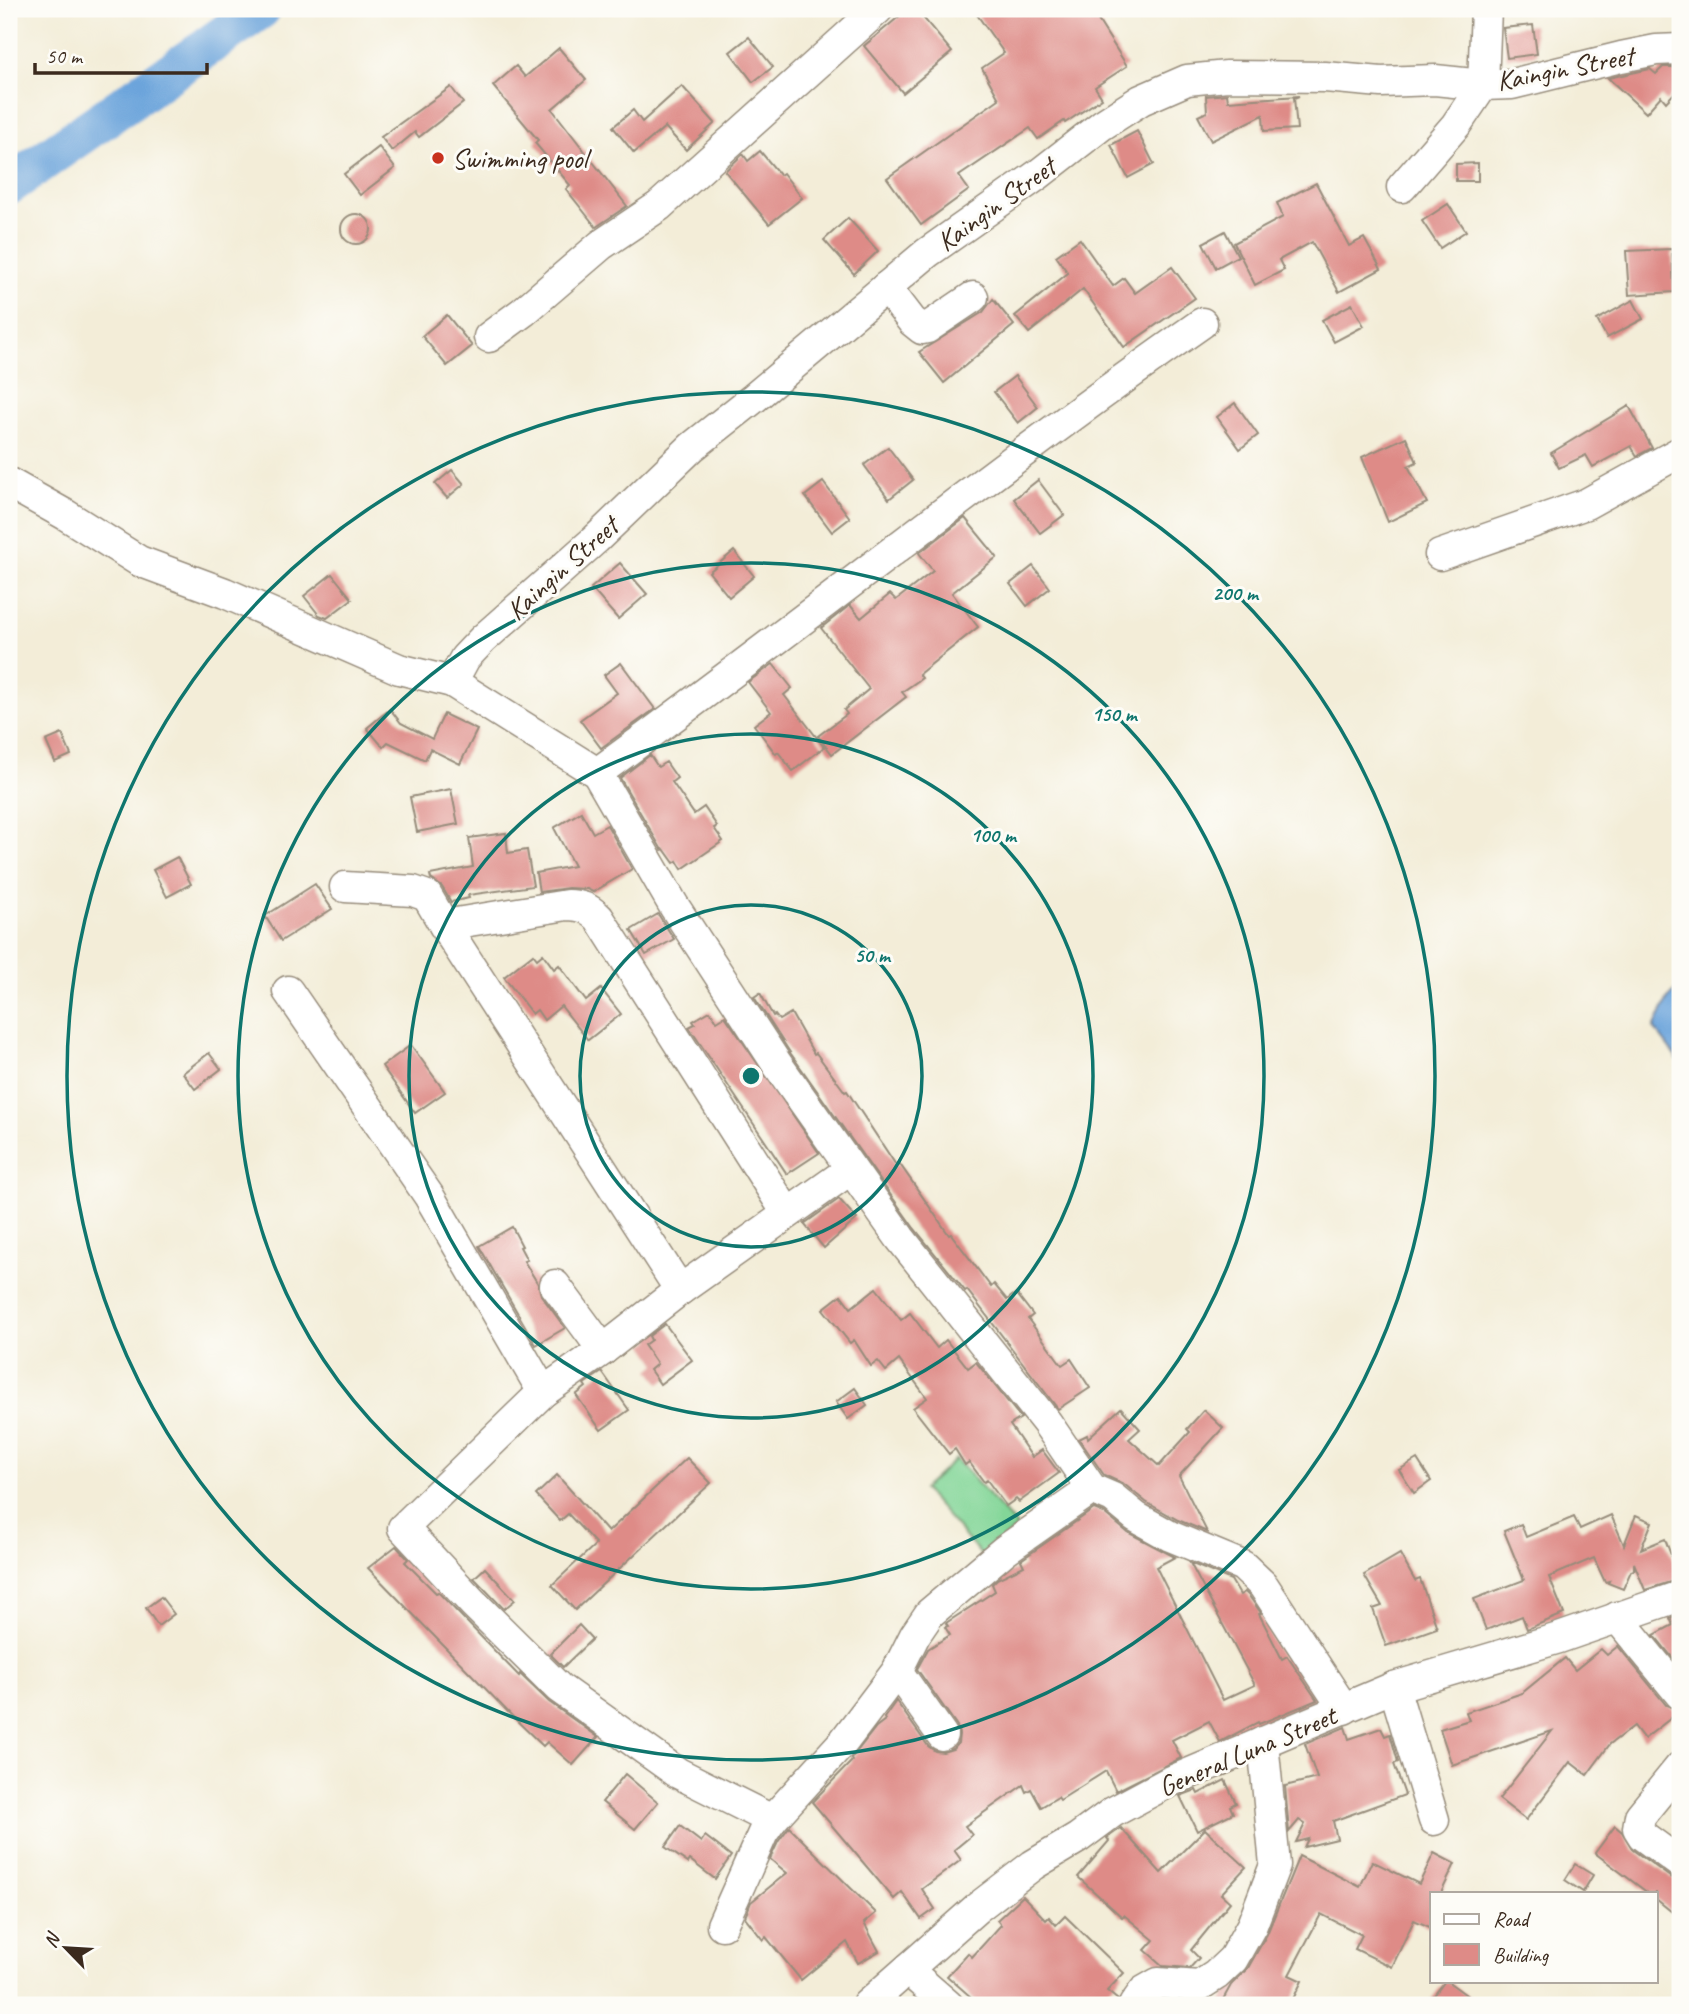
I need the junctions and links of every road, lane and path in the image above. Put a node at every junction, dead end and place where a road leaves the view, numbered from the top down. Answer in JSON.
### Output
{"nodes":[{"id":1,"x":878,"y":9,"type":"edge"},
{"id":2,"x":1486,"y":9,"type":"edge"},
{"id":3,"x":1680,"y":49,"type":"edge"},
{"id":4,"x":1483,"y":85,"type":"junction"},
{"id":5,"x":1402,"y":187,"type":"dead end"},
{"id":6,"x":886,"y":288,"type":"junction"},
{"id":7,"x":973,"y":297,"type":"dead end"},
{"id":8,"x":1202,"y":323,"type":"dead end"},
{"id":9,"x":489,"y":337,"type":"dead end"},
{"id":10,"x":1680,"y":452,"type":"edge"},
{"id":11,"x":9,"y":483,"type":"edge"},
{"id":12,"x":1440,"y":555,"type":"dead end"},
{"id":13,"x":452,"y":682,"type":"junction"},
{"id":14,"x":597,"y":773,"type":"junction"},
{"id":15,"x":345,"y":887,"type":"dead end"},
{"id":16,"x":444,"y":925,"type":"junction"},
{"id":17,"x":288,"y":991,"type":"dead end"},
{"id":18,"x":851,"y":1169,"type":"junction"},
{"id":19,"x":787,"y":1213,"type":"junction"},
{"id":20,"x":555,"y":1285,"type":"dead end"},
{"id":21,"x":680,"y":1290,"type":"junction"},
{"id":22,"x":603,"y":1350,"type":"junction"},
{"id":23,"x":543,"y":1392,"type":"junction"},
{"id":24,"x":1092,"y":1489,"type":"junction"},
{"id":25,"x":1680,"y":1596,"type":"edge"},
{"id":26,"x":1616,"y":1617,"type":"junction"},
{"id":27,"x":897,"y":1671,"type":"junction"},
{"id":28,"x":1394,"y":1687,"type":"junction"},
{"id":29,"x":1680,"y":1694,"type":"edge"},
{"id":30,"x":1344,"y":1709,"type":"junction"},
{"id":31,"x":942,"y":1735,"type":"dead end"},
{"id":32,"x":1262,"y":1742,"type":"junction"},
{"id":33,"x":1680,"y":1767,"type":"edge"},
{"id":34,"x":1434,"y":1820,"type":"dead end"},
{"id":35,"x":772,"y":1821,"type":"junction"},
{"id":36,"x":1680,"y":1863,"type":"edge"},
{"id":37,"x":722,"y":1924,"type":"dead end"},
{"id":38,"x":909,"y":1968,"type":"junction"},
{"id":39,"x":1205,"y":1996,"type":"edge"},
{"id":40,"x":867,"y":2005,"type":"edge"},
{"id":41,"x":948,"y":2005,"type":"edge"},
{"id":42,"x":1134,"y":2005,"type":"edge"}],
"edges":[{"from":1,"to":9,"type":"street"},
{"from":2,"to":4,"type":"street"},
{"from":3,"to":4,"type":"street","name":"Kaingin Street"},
{"from":4,"to":5,"type":"street"},
{"from":4,"to":6,"type":"street","name":"Kaingin Street"},
{"from":6,"to":7,"type":"street"},
{"from":6,"to":13,"type":"street","name":"Kaingin Street"},
{"from":8,"to":14,"type":"street"},
{"from":10,"to":12,"type":"street"},
{"from":11,"to":13,"type":"street"},
{"from":13,"to":14,"type":"street"},
{"from":14,"to":18,"type":"street"},
{"from":15,"to":16,"type":"street"},
{"from":16,"to":19,"type":"street"},
{"from":16,"to":21,"type":"street"},
{"from":17,"to":23,"type":"street"},
{"from":18,"to":19,"type":"street"},
{"from":18,"to":24,"type":"street"},
{"from":19,"to":21,"type":"street"},
{"from":20,"to":22,"type":"street"},
{"from":21,"to":22,"type":"street"},
{"from":22,"to":23,"type":"street"},
{"from":23,"to":35,"type":"street"},
{"from":24,"to":27,"type":"street"},
{"from":24,"to":30,"type":"street"},
{"from":25,"to":26,"type":"street","name":"General Luna Street"},
{"from":26,"to":28,"type":"street","name":"General Luna Street"},
{"from":26,"to":29,"type":"street"},
{"from":27,"to":31,"type":"street"},
{"from":27,"to":35,"type":"street"},
{"from":28,"to":30,"type":"street","name":"General Luna Street"},
{"from":28,"to":34,"type":"street"},
{"from":30,"to":32,"type":"street","name":"General Luna Street"},
{"from":32,"to":38,"type":"street","name":"General Luna Street"},
{"from":32,"to":39,"type":"street"},
{"from":33,"to":36,"type":"street"},
{"from":35,"to":37,"type":"street"},
{"from":38,"to":40,"type":"street","name":"General Luna Street"},
{"from":38,"to":41,"type":"street"},
{"from":39,"to":42,"type":"street"}]}
